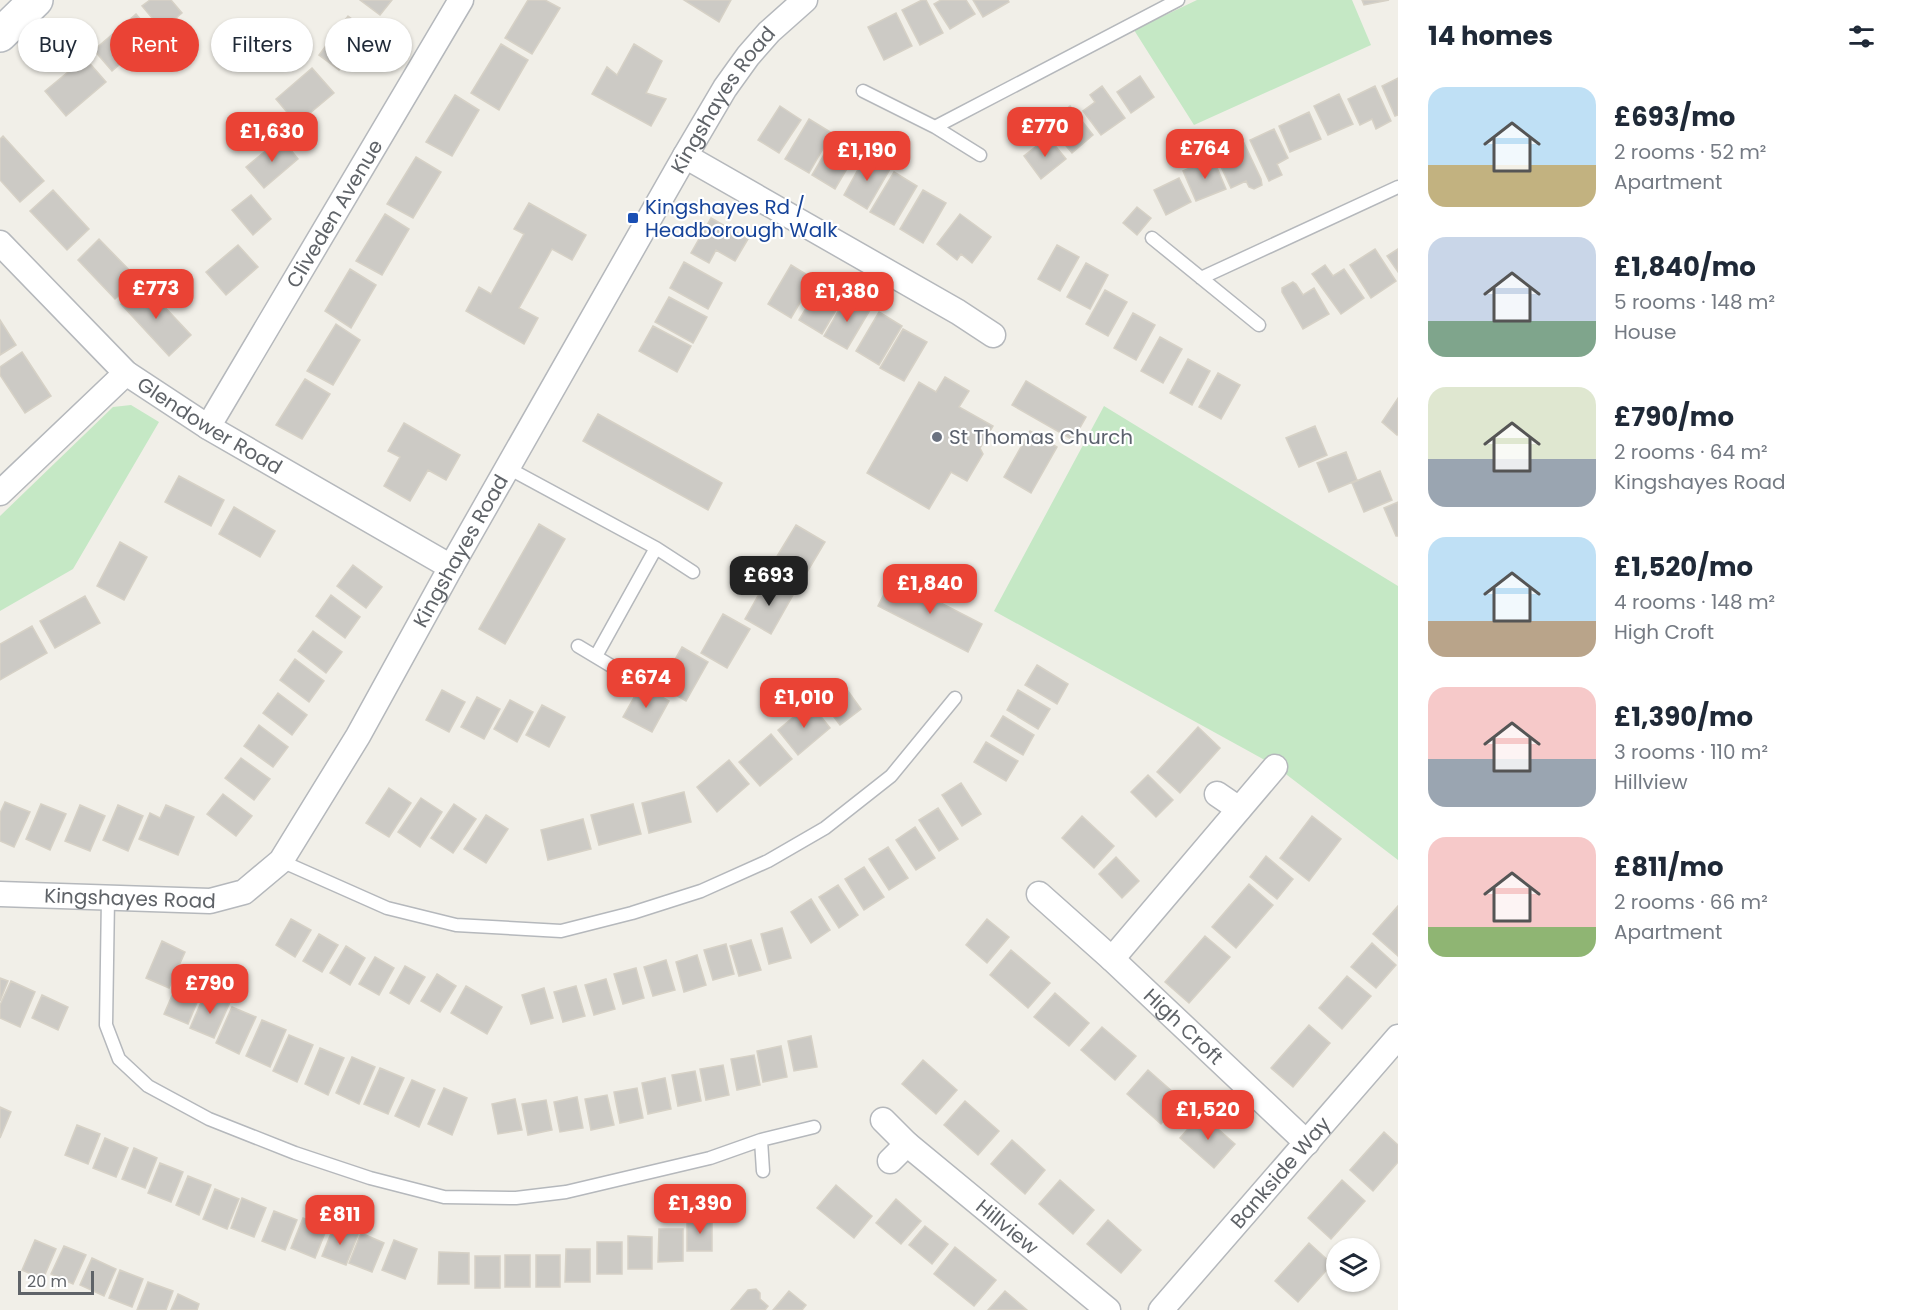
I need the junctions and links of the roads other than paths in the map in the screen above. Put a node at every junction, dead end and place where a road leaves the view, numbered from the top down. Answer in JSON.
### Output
{"nodes":[{"id":1,"x":36,"y":0,"type":"edge"},
{"id":2,"x":461,"y":0,"type":"edge"},
{"id":3,"x":805,"y":0,"type":"edge"},
{"id":4,"x":1178,"y":0,"type":"edge"},
{"id":5,"x":0,"y":35,"type":"edge"},
{"id":6,"x":863,"y":91,"type":"dead end"},
{"id":7,"x":936,"y":127,"type":"junction"},
{"id":8,"x":980,"y":155,"type":"dead end"},
{"id":9,"x":685,"y":156,"type":"junction"},
{"id":10,"x":1398,"y":187,"type":"edge"},
{"id":11,"x":1152,"y":238,"type":"dead end"},
{"id":12,"x":0,"y":243,"type":"edge"},
{"id":13,"x":1201,"y":278,"type":"junction"},
{"id":14,"x":1259,"y":326,"type":"dead end"},
{"id":15,"x":993,"y":334,"type":"dead end"},
{"id":16,"x":126,"y":373,"type":"junction"},
{"id":17,"x":208,"y":427,"type":"junction"},
{"id":18,"x":508,"y":468,"type":"junction"},
{"id":19,"x":0,"y":493,"type":"edge"},
{"id":20,"x":656,"y":548,"type":"junction"},
{"id":21,"x":451,"y":567,"type":"junction"},
{"id":22,"x":693,"y":572,"type":"dead end"},
{"id":23,"x":578,"y":646,"type":"dead end"},
{"id":24,"x":596,"y":656,"type":"junction"},
{"id":25,"x":613,"y":667,"type":"dead end"},
{"id":26,"x":955,"y":698,"type":"dead end"},
{"id":27,"x":1275,"y":767,"type":"dead end"},
{"id":28,"x":1217,"y":794,"type":"dead end"},
{"id":29,"x":1239,"y":809,"type":"junction"},
{"id":30,"x":281,"y":861,"type":"junction"},
{"id":31,"x":0,"y":894,"type":"edge"},
{"id":32,"x":1039,"y":894,"type":"dead end"},
{"id":33,"x":108,"y":898,"type":"junction"},
{"id":34,"x":1112,"y":959,"type":"junction"},
{"id":35,"x":1398,"y":1037,"type":"edge"},
{"id":36,"x":883,"y":1120,"type":"dead end"},
{"id":37,"x":814,"y":1128,"type":"dead end"},
{"id":38,"x":761,"y":1140,"type":"junction"},
{"id":39,"x":1307,"y":1143,"type":"junction"},
{"id":40,"x":907,"y":1144,"type":"junction"},
{"id":41,"x":890,"y":1161,"type":"dead end"},
{"id":42,"x":763,"y":1171,"type":"dead end"},
{"id":43,"x":1108,"y":1310,"type":"edge"},
{"id":44,"x":1161,"y":1310,"type":"edge"}],
"edges":[{"from":1,"to":5,"type":"street"},
{"from":2,"to":17,"type":"street","name":"Cliveden Avenue"},
{"from":3,"to":9,"type":"street","name":"Kingshayes Road"},
{"from":4,"to":7,"type":"lane"},
{"from":6,"to":7,"type":"lane"},
{"from":7,"to":8,"type":"lane"},
{"from":9,"to":15,"type":"street"},
{"from":9,"to":18,"type":"street","name":"Kingshayes Road"},
{"from":10,"to":13,"type":"lane"},
{"from":11,"to":13,"type":"lane"},
{"from":12,"to":16,"type":"street","name":"Glendower Road"},
{"from":13,"to":14,"type":"lane"},
{"from":16,"to":17,"type":"street","name":"Glendower Road"},
{"from":16,"to":19,"type":"street"},
{"from":17,"to":21,"type":"street","name":"Glendower Road"},
{"from":18,"to":20,"type":"lane"},
{"from":18,"to":21,"type":"street","name":"Kingshayes Road"},
{"from":20,"to":22,"type":"lane"},
{"from":20,"to":24,"type":"lane"},
{"from":21,"to":30,"type":"street","name":"Kingshayes Road"},
{"from":23,"to":24,"type":"lane"},
{"from":24,"to":25,"type":"lane"},
{"from":26,"to":30,"type":"lane"},
{"from":27,"to":29,"type":"street"},
{"from":28,"to":29,"type":"street"},
{"from":29,"to":34,"type":"street"},
{"from":30,"to":33,"type":"street","name":"Kingshayes Road"},
{"from":31,"to":33,"type":"street","name":"Kingshayes Road"},
{"from":32,"to":34,"type":"street","name":"High Croft"},
{"from":33,"to":38,"type":"lane"},
{"from":34,"to":39,"type":"street","name":"High Croft"},
{"from":35,"to":39,"type":"street","name":"Bankside Way"},
{"from":36,"to":40,"type":"street","name":"Hillview"},
{"from":37,"to":38,"type":"lane"},
{"from":38,"to":42,"type":"lane"},
{"from":39,"to":44,"type":"street","name":"Bankside Way"},
{"from":40,"to":41,"type":"street"},
{"from":40,"to":43,"type":"street","name":"Hillview"}]}
